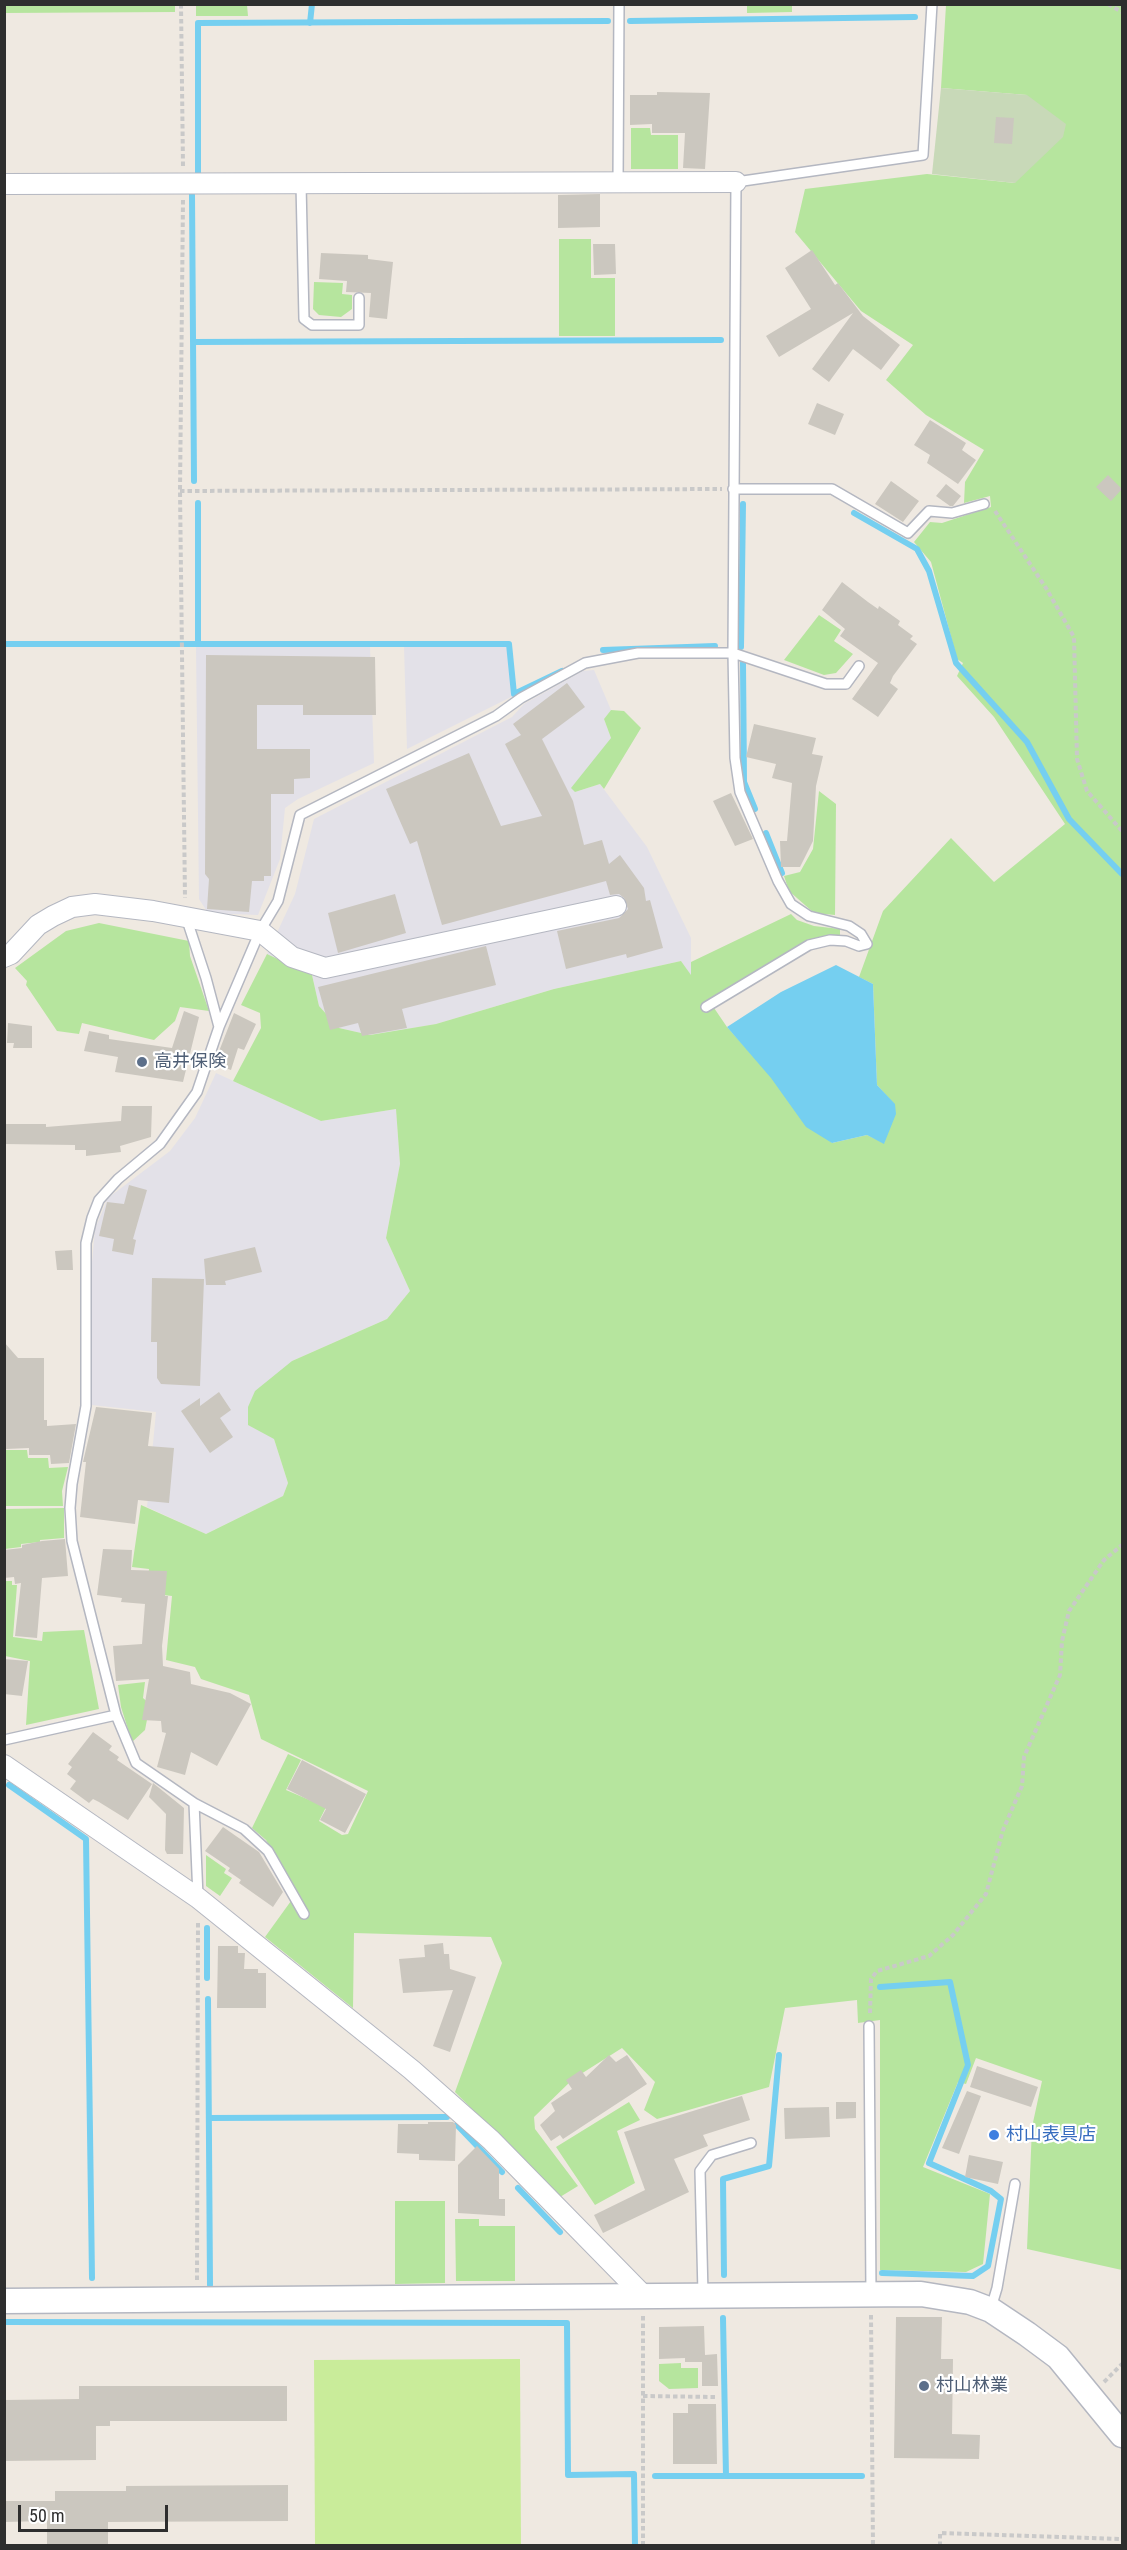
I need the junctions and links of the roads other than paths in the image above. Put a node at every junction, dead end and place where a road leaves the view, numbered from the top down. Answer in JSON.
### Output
{"nodes":[{"id":1,"x":619,"y":4,"type":"edge"},
{"id":2,"x":932,"y":4,"type":"edge"},
{"id":3,"x":736,"y":182,"type":"junction"},
{"id":4,"x":618,"y":183,"type":"junction"},
{"id":5,"x":4,"y":184,"type":"edge"},
{"id":6,"x":300,"y":184,"type":"junction"},
{"id":7,"x":359,"y":298,"type":"dead end"},
{"id":8,"x":733,"y":489,"type":"junction"},
{"id":9,"x":984,"y":504,"type":"road end"},
{"id":10,"x":733,"y":653,"type":"junction"},
{"id":11,"x":859,"y":666,"type":"dead end"},
{"id":12,"x":616,"y":906,"type":"dead end"},
{"id":13,"x":186,"y":917,"type":"junction"},
{"id":14,"x":260,"y":931,"type":"junction"},
{"id":15,"x":4,"y":957,"type":"edge"},
{"id":16,"x":706,"y":1007,"type":"dead end"},
{"id":17,"x":219,"y":1027,"type":"junction"},
{"id":18,"x":116,"y":1715,"type":"junction"},
{"id":19,"x":4,"y":1740,"type":"edge"},
{"id":20,"x":4,"y":1765,"type":"edge"},
{"id":21,"x":194,"y":1803,"type":"junction"},
{"id":22,"x":198,"y":1898,"type":"junction"},
{"id":23,"x":304,"y":1914,"type":"dead end"},
{"id":24,"x":869,"y":2026,"type":"road end"},
{"id":25,"x":751,"y":2144,"type":"dead end"},
{"id":26,"x":1015,"y":2184,"type":"dead end"},
{"id":27,"x":703,"y":2294,"type":"junction"},
{"id":28,"x":871,"y":2294,"type":"junction"},
{"id":29,"x":643,"y":2295,"type":"junction"},
{"id":30,"x":4,"y":2301,"type":"edge"},
{"id":31,"x":991,"y":2310,"type":"junction"},
{"id":32,"x":1122,"y":2435,"type":"edge"}],
"edges":[{"from":1,"to":4,"type":"lane"},
{"from":2,"to":3,"type":"lane"},
{"from":3,"to":4,"type":"street"},
{"from":3,"to":8,"type":"lane"},
{"from":4,"to":6,"type":"street"},
{"from":5,"to":6,"type":"street"},
{"from":6,"to":7,"type":"lane"},
{"from":8,"to":9,"type":"lane"},
{"from":8,"to":10,"type":"lane"},
{"from":10,"to":11,"type":"lane"},
{"from":10,"to":14,"type":"lane"},
{"from":10,"to":16,"type":"lane"},
{"from":12,"to":14,"type":"street"},
{"from":13,"to":14,"type":"street"},
{"from":13,"to":15,"type":"street"},
{"from":13,"to":17,"type":"lane"},
{"from":14,"to":17,"type":"lane"},
{"from":17,"to":18,"type":"lane"},
{"from":18,"to":19,"type":"lane"},
{"from":18,"to":21,"type":"lane"},
{"from":20,"to":22,"type":"street"},
{"from":21,"to":22,"type":"lane"},
{"from":21,"to":23,"type":"lane"},
{"from":22,"to":29,"type":"street"},
{"from":24,"to":28,"type":"lane"},
{"from":25,"to":27,"type":"lane"},
{"from":26,"to":31,"type":"lane"},
{"from":27,"to":28,"type":"street"},
{"from":27,"to":29,"type":"street"},
{"from":28,"to":31,"type":"street"},
{"from":29,"to":30,"type":"street"},
{"from":31,"to":32,"type":"street"}]}
